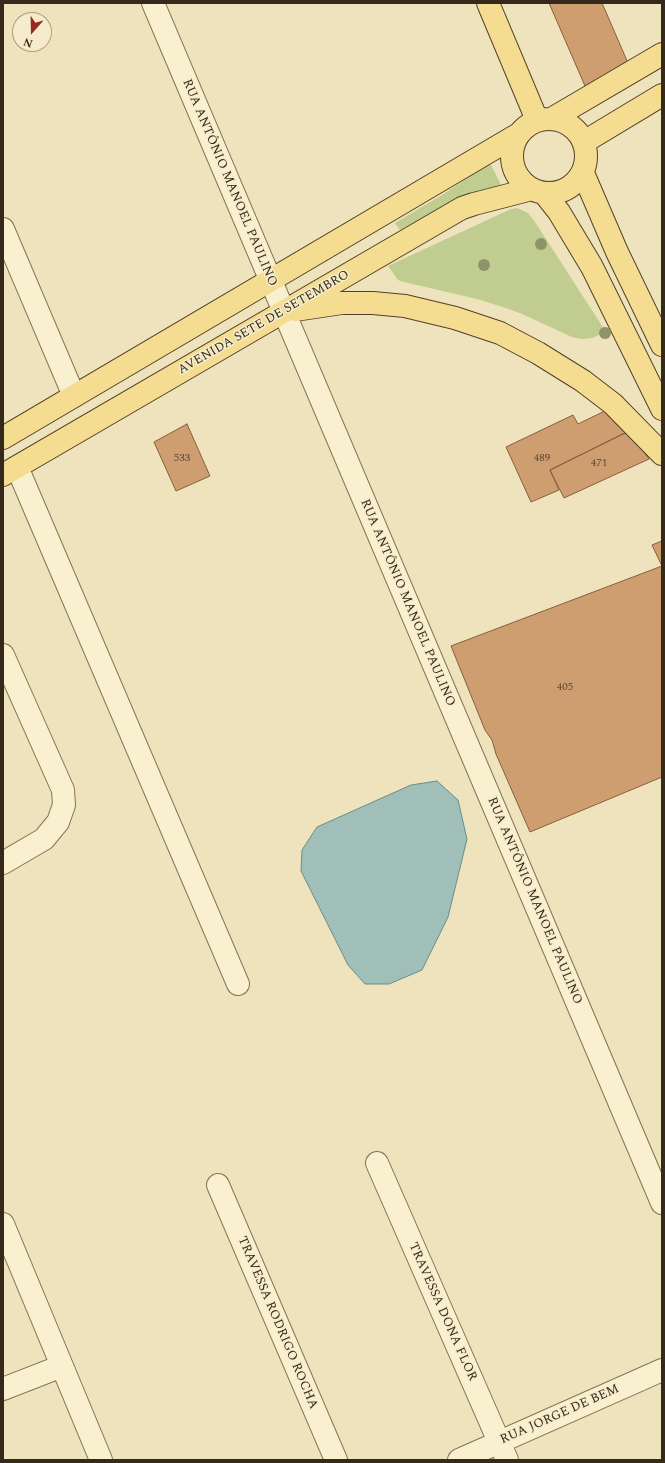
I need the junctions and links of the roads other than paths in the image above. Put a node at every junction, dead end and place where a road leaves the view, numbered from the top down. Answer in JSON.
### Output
{"nodes":[{"id":1,"x":153,"y":3,"type":"edge"},
{"id":2,"x":488,"y":3,"type":"edge"},
{"id":3,"x":662,"y":54,"type":"edge"},
{"id":4,"x":662,"y":95,"type":"edge"},
{"id":5,"x":545,"y":119,"type":"junction"},
{"id":6,"x":517,"y":136,"type":"junction"},
{"id":7,"x":584,"y":142,"type":"junction"},
{"id":8,"x":583,"y":173,"type":"junction"},
{"id":9,"x":538,"y":191,"type":"junction"},
{"id":10,"x":3,"y":229,"type":"edge"},
{"id":11,"x":270,"y":281,"type":"junction"},
{"id":12,"x":284,"y":312,"type":"junction"},
{"id":13,"x":662,"y":345,"type":"edge"},
{"id":14,"x":74,"y":396,"type":"junction"},
{"id":15,"x":662,"y":409,"type":"edge"},
{"id":16,"x":3,"y":438,"type":"edge"},
{"id":17,"x":662,"y":454,"type":"edge"},
{"id":18,"x":10,"y":471,"type":"edge"},
{"id":19,"x":3,"y":655,"type":"edge"},
{"id":20,"x":3,"y":863,"type":"edge"},
{"id":21,"x":238,"y":984,"type":"dead end"},
{"id":22,"x":377,"y":1163,"type":"dead end"},
{"id":23,"x":218,"y":1185,"type":"dead end"},
{"id":24,"x":662,"y":1203,"type":"edge"},
{"id":25,"x":3,"y":1224,"type":"edge"},
{"id":26,"x":62,"y":1366,"type":"junction"},
{"id":27,"x":662,"y":1370,"type":"edge"},
{"id":28,"x":3,"y":1389,"type":"edge"},
{"id":29,"x":503,"y":1451,"type":"edge"},
{"id":30,"x":101,"y":1460,"type":"edge"},
{"id":31,"x":336,"y":1460,"type":"edge"},
{"id":32,"x":459,"y":1460,"type":"edge"}],
"edges":[{"from":1,"to":11,"type":"street","name":"RUA ANTÔNIO MANOEL PAULINO"},
{"from":2,"to":5,"type":"main road"},
{"from":3,"to":5,"type":"main road"},
{"from":4,"to":7,"type":"main road"},
{"from":5,"to":6,"type":"main road"},
{"from":5,"to":7,"type":"main road"},
{"from":6,"to":9,"type":"main road"},
{"from":6,"to":11,"type":"main road"},
{"from":7,"to":8,"type":"main road"},
{"from":8,"to":9,"type":"main road"},
{"from":8,"to":13,"type":"main road"},
{"from":9,"to":12,"type":"main road","name":"AVENIDA SETE DE SETEMBRO"},
{"from":9,"to":15,"type":"main road"},
{"from":10,"to":14,"type":"street"},
{"from":11,"to":12,"type":"street","name":"RUA ANTÔNIO MANOEL PAULINO"},
{"from":11,"to":14,"type":"main road"},
{"from":12,"to":17,"type":"main road"},
{"from":12,"to":18,"type":"main road","name":"AVENIDA SETE DE SETEMBRO"},
{"from":12,"to":24,"type":"street","name":"RUA ANTÔNIO MANOEL PAULINO"},
{"from":14,"to":16,"type":"main road"},
{"from":18,"to":21,"type":"street"},
{"from":19,"to":20,"type":"street"},
{"from":22,"to":29,"type":"street","name":"TRAVESSA DONA FLOR"},
{"from":23,"to":31,"type":"street","name":"TRAVESSA RODRIGO ROCHA"},
{"from":25,"to":26,"type":"street"},
{"from":26,"to":28,"type":"street"},
{"from":26,"to":30,"type":"street"},
{"from":27,"to":29,"type":"street","name":"RUA JORGE DE BEM"},
{"from":29,"to":32,"type":"street","name":"RUA JORGE DE BEM"}]}
